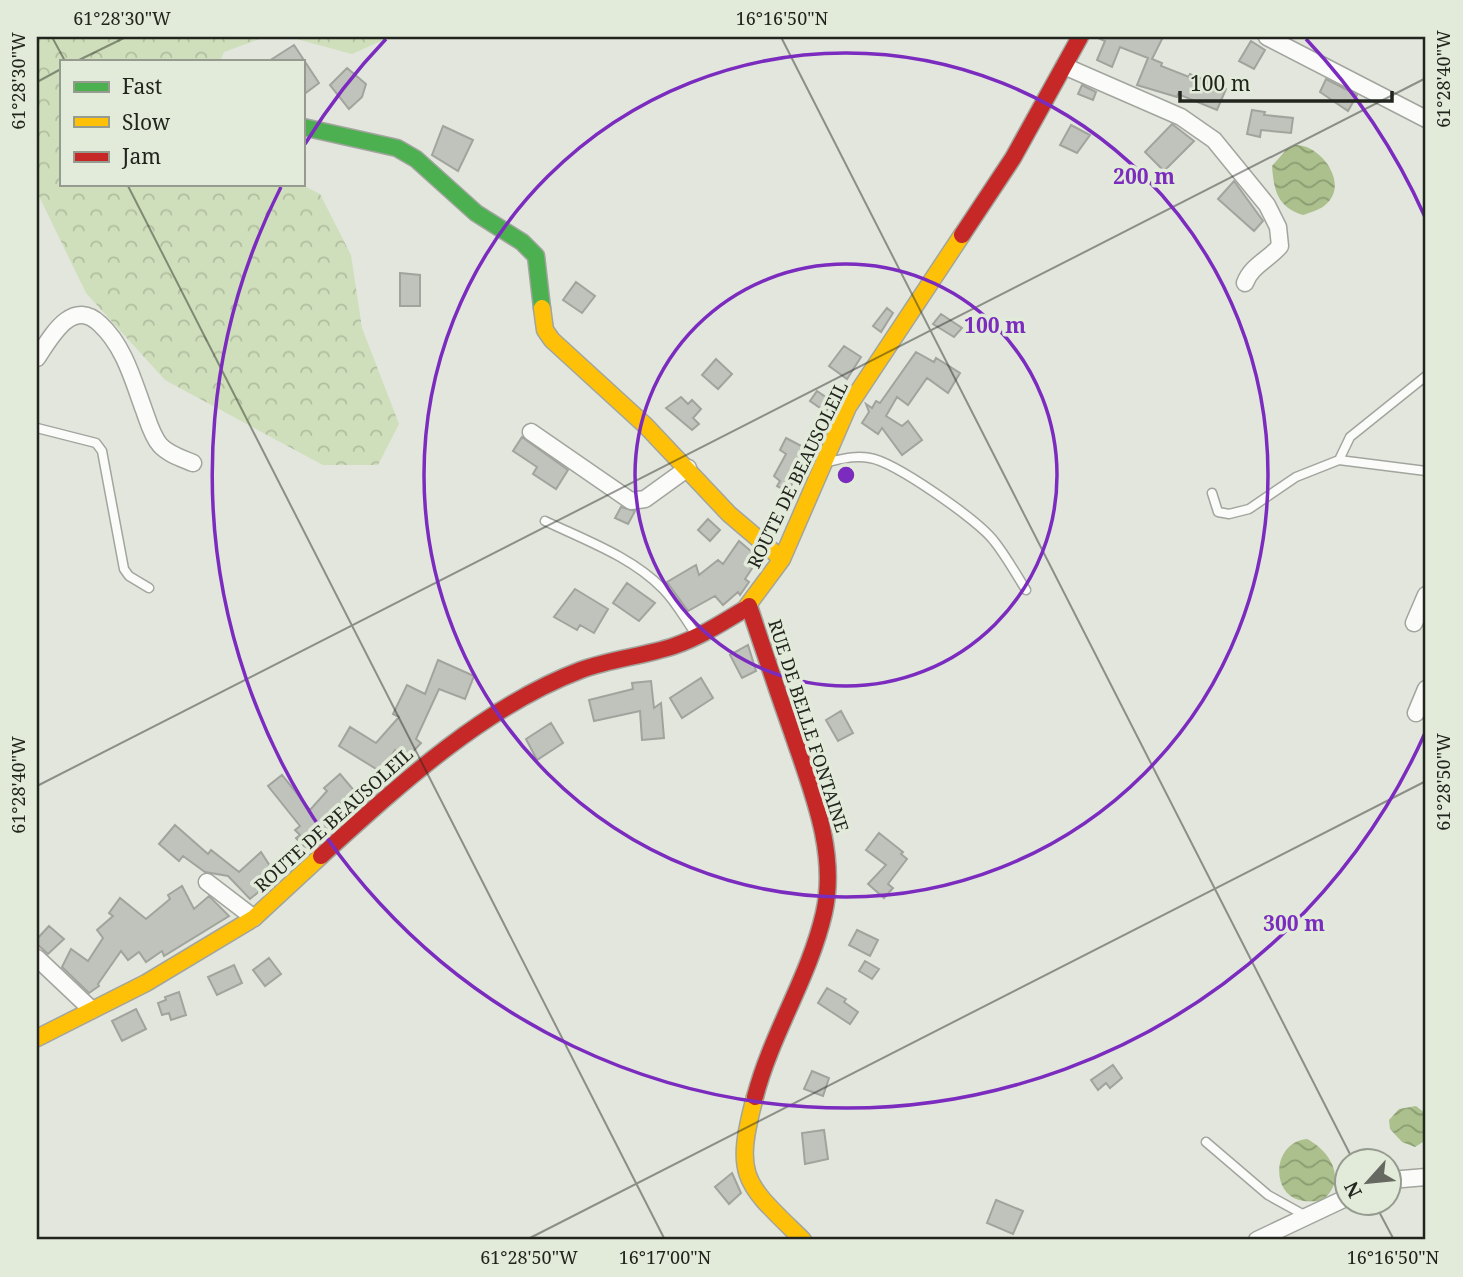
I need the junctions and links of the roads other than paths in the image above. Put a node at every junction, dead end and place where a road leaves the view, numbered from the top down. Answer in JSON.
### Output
{"nodes":[{"id":1,"x":1080,"y":37,"type":"edge"},
{"id":2,"x":1267,"y":37,"type":"edge"},
{"id":3,"x":1064,"y":66,"type":"junction"},
{"id":4,"x":1426,"y":119,"type":"edge"},
{"id":5,"x":304,"y":128,"type":"edge"},
{"id":6,"x":1245,"y":284,"type":"dead end"},
{"id":7,"x":37,"y":358,"type":"edge"},
{"id":8,"x":1426,"y":376,"type":"edge"},
{"id":9,"x":37,"y":428,"type":"edge"},
{"id":10,"x":530,"y":432,"type":"dead end"},
{"id":11,"x":1339,"y":460,"type":"junction"},
{"id":12,"x":193,"y":463,"type":"dead end"},
{"id":13,"x":822,"y":464,"type":"junction"},
{"id":14,"x":688,"y":468,"type":"junction"},
{"id":15,"x":1426,"y":471,"type":"edge"},
{"id":16,"x":1212,"y":493,"type":"dead end"},
{"id":17,"x":545,"y":520,"type":"dead end"},
{"id":18,"x":782,"y":559,"type":"junction"},
{"id":19,"x":149,"y":588,"type":"dead end"},
{"id":20,"x":1026,"y":590,"type":"dead end"},
{"id":21,"x":1426,"y":595,"type":"edge"},
{"id":22,"x":749,"y":606,"type":"junction"},
{"id":23,"x":1414,"y":623,"type":"dead end"},
{"id":24,"x":697,"y":636,"type":"junction"},
{"id":25,"x":1426,"y":689,"type":"edge"},
{"id":26,"x":1416,"y":713,"type":"dead end"},
{"id":27,"x":207,"y":882,"type":"dead end"},
{"id":28,"x":254,"y":918,"type":"junction"},
{"id":29,"x":37,"y":958,"type":"edge"},
{"id":30,"x":92,"y":1010,"type":"junction"},
{"id":31,"x":37,"y":1038,"type":"edge"},
{"id":32,"x":1206,"y":1142,"type":"dead end"},
{"id":33,"x":1426,"y":1177,"type":"edge"},
{"id":34,"x":1404,"y":1179,"type":"edge"},
{"id":35,"x":1334,"y":1204,"type":"edge"},
{"id":36,"x":1306,"y":1216,"type":"junction"},
{"id":37,"x":803,"y":1240,"type":"edge"},
{"id":38,"x":1257,"y":1240,"type":"edge"}],
"edges":[{"from":1,"to":3,"type":"street","name":"ROUTE DE BEAUSOLEIL"},
{"from":2,"to":4,"type":"street"},
{"from":3,"to":6,"type":"street"},
{"from":3,"to":13,"type":"street","name":"ROUTE DE BEAUSOLEIL"},
{"from":5,"to":14,"type":"street"},
{"from":7,"to":12,"type":"street"},
{"from":8,"to":11,"type":"lane"},
{"from":9,"to":19,"type":"lane"},
{"from":10,"to":14,"type":"street"},
{"from":11,"to":15,"type":"lane"},
{"from":11,"to":16,"type":"lane"},
{"from":13,"to":18,"type":"street","name":"ROUTE DE BEAUSOLEIL"},
{"from":13,"to":20,"type":"lane"},
{"from":14,"to":18,"type":"street"},
{"from":17,"to":24,"type":"lane"},
{"from":18,"to":22,"type":"street","name":"ROUTE DE BEAUSOLEIL"},
{"from":21,"to":23,"type":"street"},
{"from":22,"to":24,"type":"street","name":"ROUTE DE BEAUSOLEIL"},
{"from":22,"to":37,"type":"street","name":"RUE DE BELLE FONTAINE"},
{"from":24,"to":28,"type":"street","name":"ROUTE DE BEAUSOLEIL"},
{"from":25,"to":26,"type":"street"},
{"from":27,"to":28,"type":"street"},
{"from":28,"to":30,"type":"street","name":"ROUTE DE BEAUSOLEIL"},
{"from":29,"to":30,"type":"street"},
{"from":30,"to":31,"type":"street","name":"ROUTE DE BEAUSOLEIL"},
{"from":32,"to":36,"type":"lane"},
{"from":33,"to":34,"type":"street"},
{"from":35,"to":36,"type":"street"},
{"from":36,"to":38,"type":"street"}]}
